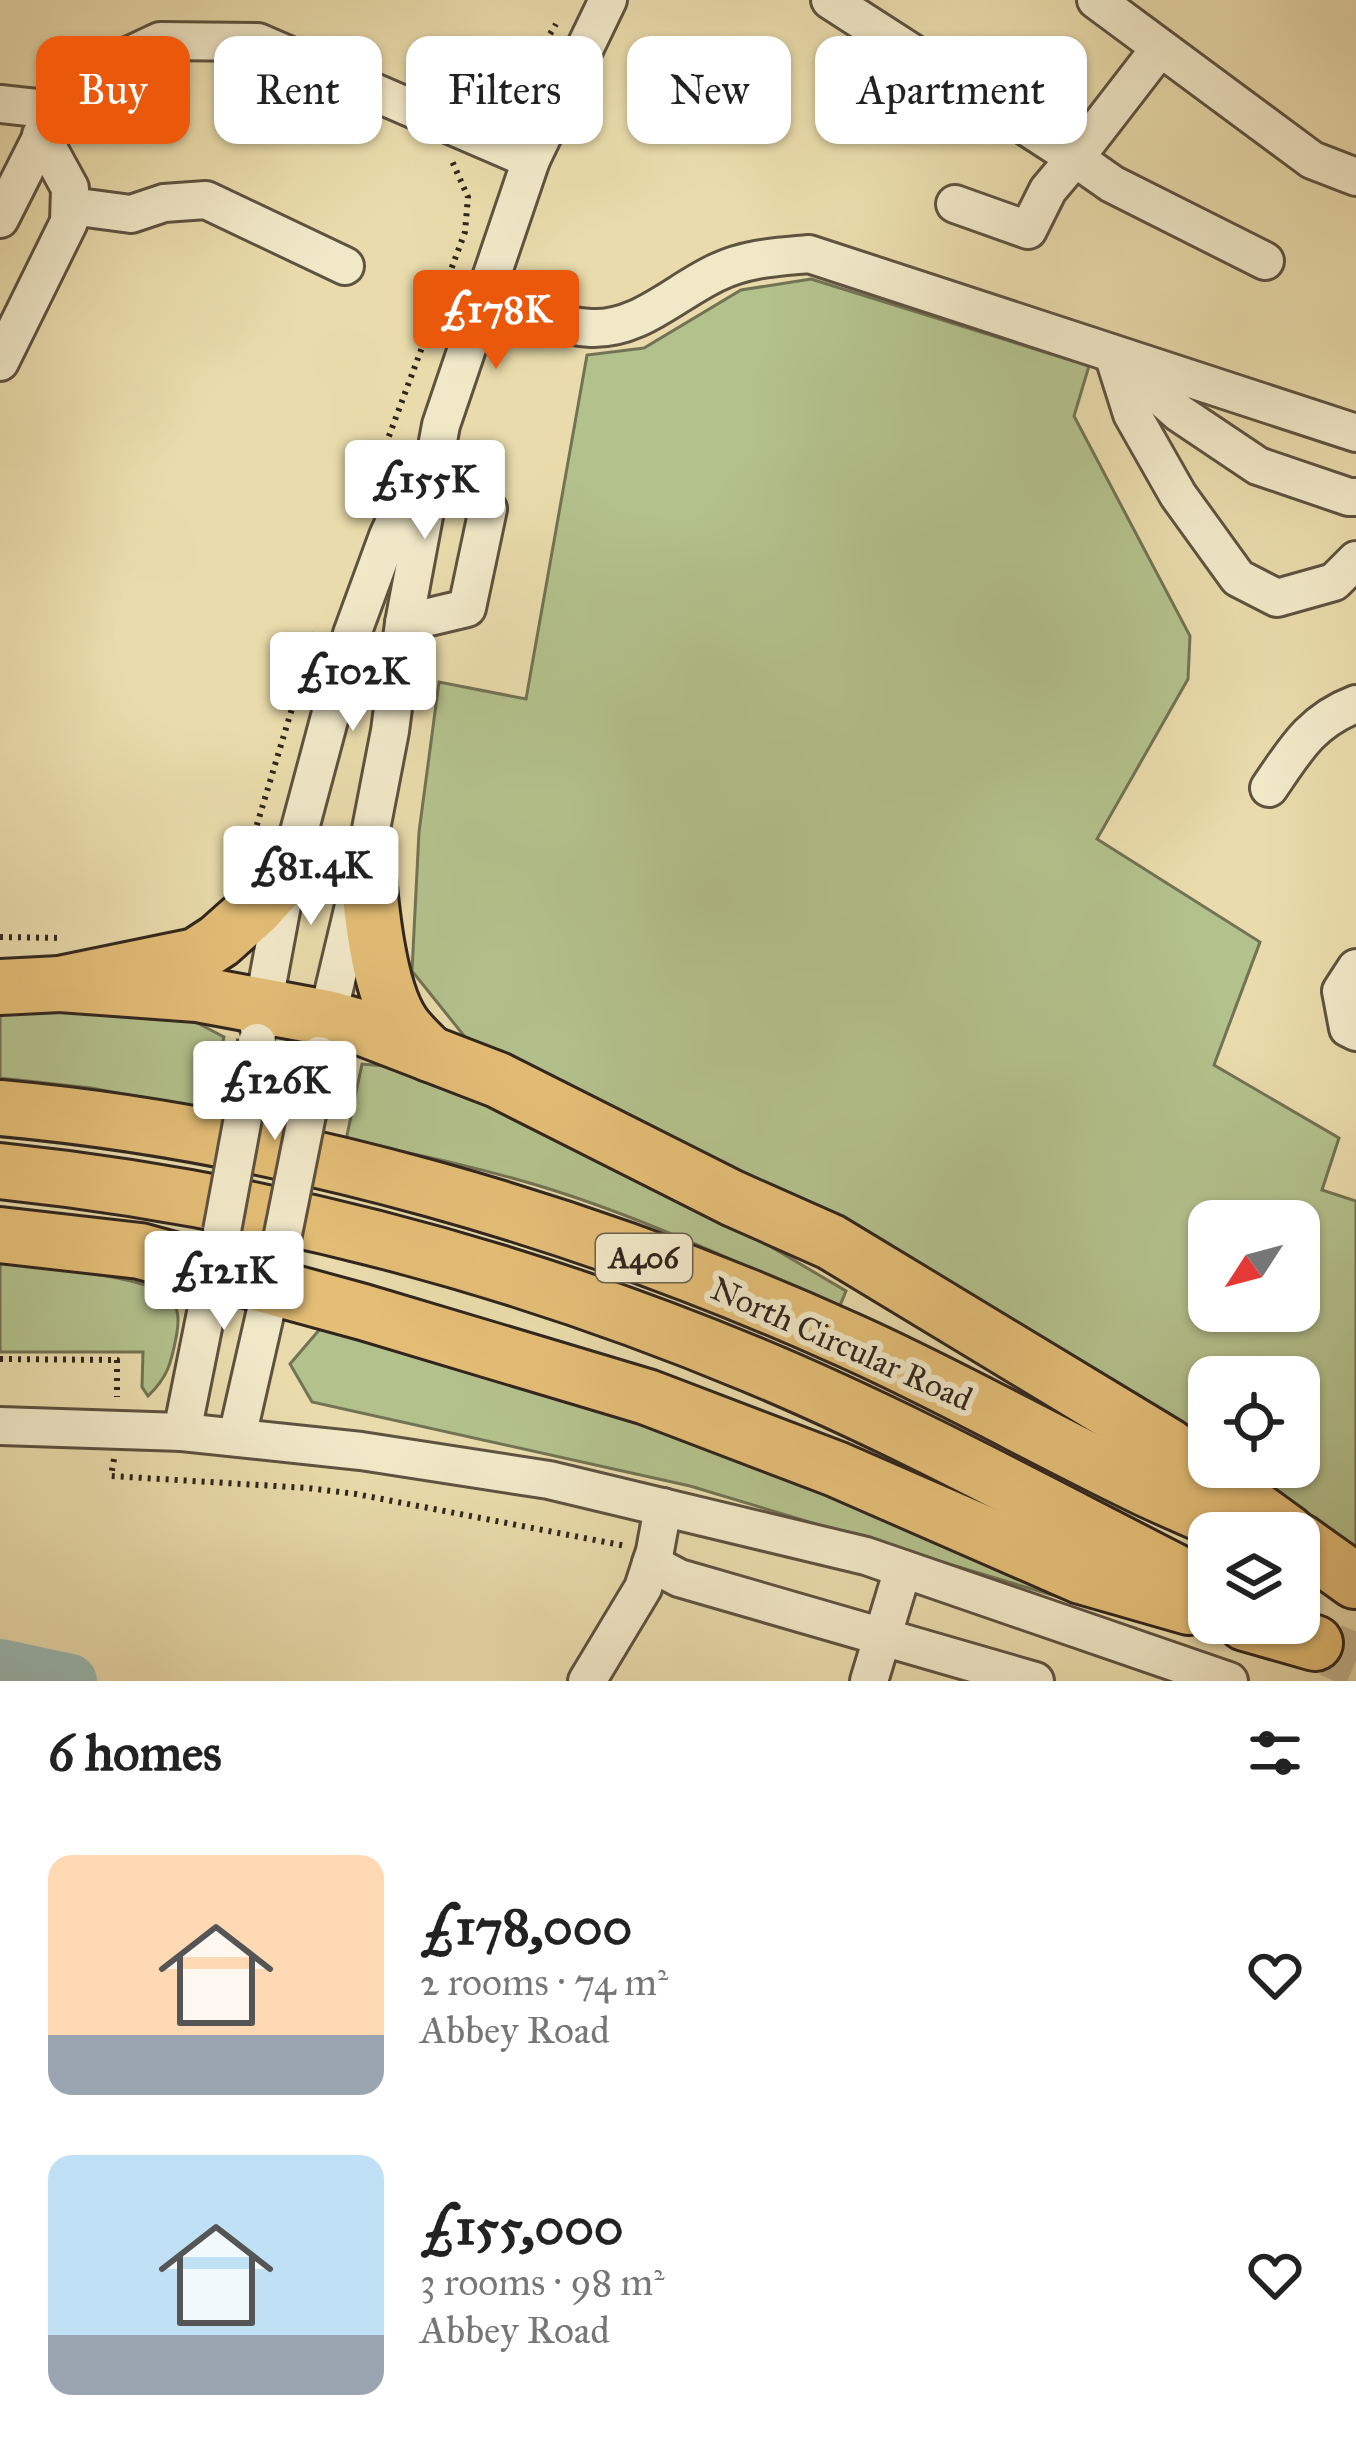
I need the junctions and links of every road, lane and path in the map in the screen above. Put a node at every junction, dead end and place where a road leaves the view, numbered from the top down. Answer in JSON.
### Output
{"nodes":[{"id":1,"x":608,"y":0,"type":"edge"},
{"id":2,"x":830,"y":0,"type":"edge"},
{"id":3,"x":1096,"y":0,"type":"edge"},
{"id":4,"x":563,"y":12,"type":"dead end"},
{"id":5,"x":549,"y":36,"type":"edge"},
{"id":6,"x":190,"y":41,"type":"edge"},
{"id":7,"x":1160,"y":49,"type":"junction"},
{"id":8,"x":0,"y":104,"type":"edge"},
{"id":9,"x":36,"y":118,"type":"edge"},
{"id":10,"x":38,"y":144,"type":"edge"},
{"id":11,"x":55,"y":144,"type":"edge"},
{"id":12,"x":451,"y":158,"type":"dead end"},
{"id":13,"x":1075,"y":158,"type":"junction"},
{"id":14,"x":531,"y":160,"type":"junction"},
{"id":15,"x":1356,"y":177,"type":"edge"},
{"id":16,"x":955,"y":204,"type":"dead end"},
{"id":17,"x":70,"y":206,"type":"junction"},
{"id":18,"x":0,"y":219,"type":"edge"},
{"id":19,"x":1265,"y":261,"type":"dead end"},
{"id":20,"x":345,"y":266,"type":"dead end"},
{"id":21,"x":483,"y":297,"type":"junction"},
{"id":22,"x":1113,"y":354,"type":"junction"},
{"id":23,"x":0,"y":362,"type":"edge"},
{"id":24,"x":1356,"y":434,"type":"edge"},
{"id":25,"x":427,"y":466,"type":"junction"},
{"id":26,"x":1356,"y":497,"type":"edge"},
{"id":27,"x":365,"y":500,"type":"dead end"},
{"id":28,"x":1356,"y":560,"type":"edge"},
{"id":29,"x":404,"y":623,"type":"junction"},
{"id":30,"x":334,"y":631,"type":"junction"},
{"id":31,"x":1356,"y":704,"type":"edge"},
{"id":32,"x":1269,"y":788,"type":"dead end"},
{"id":33,"x":366,"y":855,"type":"junction"},
{"id":34,"x":267,"y":868,"type":"junction"},
{"id":35,"x":0,"y":937,"type":"edge"},
{"id":36,"x":68,"y":961,"type":"junction"},
{"id":37,"x":1356,"y":968,"type":"edge"},
{"id":38,"x":0,"y":987,"type":"edge"},
{"id":39,"x":260,"y":1024,"type":"junction"},
{"id":40,"x":1356,"y":1032,"type":"edge"},
{"id":41,"x":323,"y":1036,"type":"junction"},
{"id":42,"x":430,"y":1054,"type":"junction"},
{"id":43,"x":0,"y":1108,"type":"edge"},
{"id":44,"x":0,"y":1171,"type":"edge"},
{"id":45,"x":0,"y":1235,"type":"edge"},
{"id":46,"x":218,"y":1251,"type":"junction"},
{"id":47,"x":276,"y":1265,"type":"junction"},
{"id":48,"x":0,"y":1359,"type":"edge"},
{"id":49,"x":117,"y":1394,"type":"dead end"},
{"id":50,"x":0,"y":1426,"type":"edge"},
{"id":51,"x":182,"y":1432,"type":"junction"},
{"id":52,"x":237,"y":1438,"type":"junction"},
{"id":53,"x":662,"y":1507,"type":"junction"},
{"id":54,"x":1199,"y":1512,"type":"edge"},
{"id":55,"x":1259,"y":1512,"type":"edge"},
{"id":56,"x":1320,"y":1556,"type":"edge"},
{"id":57,"x":651,"y":1563,"type":"junction"},
{"id":58,"x":1320,"y":1566,"type":"edge"},
{"id":59,"x":903,"y":1569,"type":"junction"},
{"id":60,"x":1188,"y":1578,"type":"edge"},
{"id":61,"x":1354,"y":1581,"type":"edge"},
{"id":62,"x":1188,"y":1606,"type":"edge"},
{"id":63,"x":882,"y":1636,"type":"junction"},
{"id":64,"x":587,"y":1681,"type":"edge"},
{"id":65,"x":869,"y":1681,"type":"edge"},
{"id":66,"x":1035,"y":1681,"type":"edge"},
{"id":67,"x":1229,"y":1681,"type":"edge"}],
"edges":[{"from":1,"to":14,"type":"street"},
{"from":2,"to":13,"type":"street"},
{"from":3,"to":7,"type":"street"},
{"from":4,"to":5,"type":"path"},
{"from":6,"to":14,"type":"street"},
{"from":7,"to":13,"type":"street"},
{"from":7,"to":15,"type":"street"},
{"from":8,"to":9,"type":"street"},
{"from":10,"to":18,"type":"street"},
{"from":11,"to":17,"type":"street"},
{"from":12,"to":27,"type":"path"},
{"from":13,"to":16,"type":"street"},
{"from":13,"to":19,"type":"street"},
{"from":14,"to":21,"type":"street"},
{"from":17,"to":20,"type":"street"},
{"from":17,"to":23,"type":"street"},
{"from":21,"to":22,"type":"street"},
{"from":21,"to":25,"type":"street"},
{"from":22,"to":24,"type":"street"},
{"from":22,"to":26,"type":"street"},
{"from":22,"to":28,"type":"street"},
{"from":25,"to":29,"type":"street"},
{"from":25,"to":29,"type":"street"},
{"from":25,"to":30,"type":"street"},
{"from":29,"to":33,"type":"street"},
{"from":30,"to":34,"type":"street"},
{"from":30,"to":34,"type":"path"},
{"from":31,"to":32,"type":"street"},
{"from":33,"to":41,"type":"street"},
{"from":33,"to":42,"type":"highway"},
{"from":34,"to":36,"type":"highway"},
{"from":34,"to":39,"type":"street"},
{"from":35,"to":36,"type":"path"},
{"from":36,"to":38,"type":"highway"},
{"from":36,"to":39,"type":"highway"},
{"from":37,"to":40,"type":"street"},
{"from":39,"to":41,"type":"highway"},
{"from":39,"to":46,"type":"street","bridge":true},
{"from":41,"to":42,"type":"highway"},
{"from":41,"to":47,"type":"street","bridge":true},
{"from":42,"to":55,"type":"highway"},
{"from":43,"to":54,"type":"highway","name":"North Circular Road","number":"A406"},
{"from":44,"to":60,"type":"highway","name":"North Circular Road","number":"A406"},
{"from":45,"to":46,"type":"highway"},
{"from":46,"to":47,"type":"highway"},
{"from":46,"to":51,"type":"street"},
{"from":47,"to":52,"type":"street"},
{"from":47,"to":62,"type":"highway"},
{"from":48,"to":49,"type":"path"},
{"from":50,"to":51,"type":"street"},
{"from":51,"to":52,"type":"street"},
{"from":52,"to":53,"type":"street"},
{"from":53,"to":57,"type":"street"},
{"from":53,"to":59,"type":"street"},
{"from":56,"to":61,"type":"highway"},
{"from":57,"to":63,"type":"street"},
{"from":57,"to":64,"type":"street"},
{"from":58,"to":61,"type":"highway"},
{"from":59,"to":63,"type":"street"},
{"from":59,"to":67,"type":"street"},
{"from":63,"to":65,"type":"street"},
{"from":63,"to":66,"type":"street"}]}
